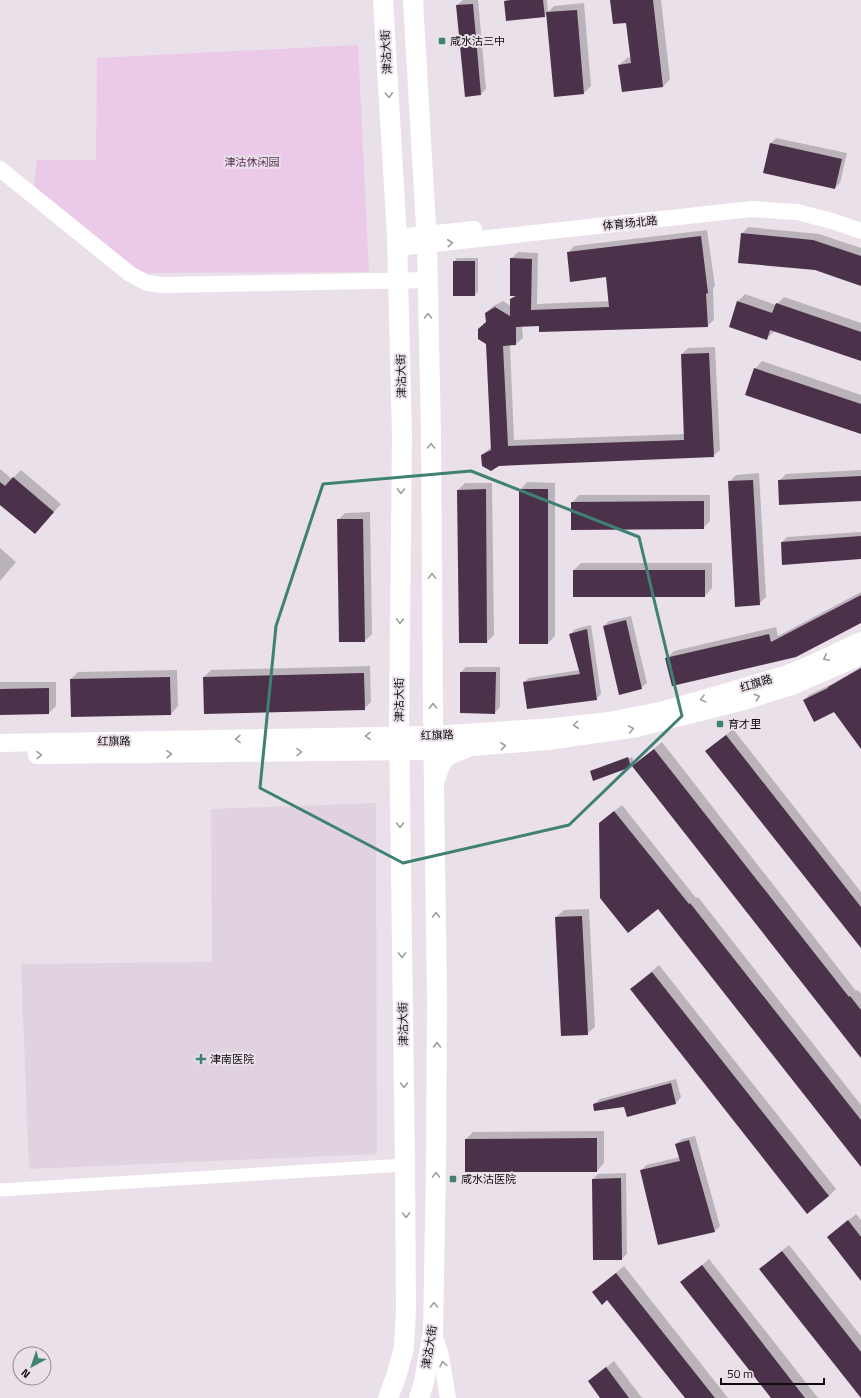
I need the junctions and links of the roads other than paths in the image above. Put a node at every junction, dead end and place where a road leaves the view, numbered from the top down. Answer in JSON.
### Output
{"nodes":[{"id":1,"x":383,"y":0,"type":"edge"},
{"id":2,"x":414,"y":0,"type":"edge"},
{"id":3,"x":0,"y":169,"type":"edge"},
{"id":4,"x":861,"y":221,"type":"edge"},
{"id":5,"x":861,"y":231,"type":"edge"},
{"id":6,"x":427,"y":240,"type":"junction"},
{"id":7,"x":397,"y":243,"type":"junction"},
{"id":8,"x":427,"y":280,"type":"junction"},
{"id":9,"x":399,"y":281,"type":"junction"},
{"id":10,"x":861,"y":641,"type":"edge"},
{"id":11,"x":861,"y":656,"type":"edge"},
{"id":12,"x":464,"y":741,"type":"junction"},
{"id":13,"x":0,"y":743,"type":"edge"},
{"id":14,"x":399,"y":743,"type":"junction"},
{"id":15,"x":430,"y":745,"type":"junction"},
{"id":16,"x":0,"y":755,"type":"edge"},
{"id":17,"x":399,"y":786,"type":"junction"},
{"id":18,"x":434,"y":787,"type":"junction"},
{"id":19,"x":406,"y":1165,"type":"junction"},
{"id":20,"x":0,"y":1190,"type":"edge"},
{"id":21,"x":433,"y":1331,"type":"junction"},
{"id":22,"x":422,"y":1393,"type":"edge"},
{"id":23,"x":388,"y":1398,"type":"edge"},
{"id":24,"x":448,"y":1398,"type":"edge"}],
"edges":[{"from":1,"to":7,"type":"main road","name":"津沽大街","one_way":true},
{"from":2,"to":6,"type":"main road","name":"津沽大街"},
{"from":3,"to":9,"type":"street"},
{"from":4,"to":6,"type":"street","name":"体育场北路"},
{"from":6,"to":5,"type":"street","name":"体育场北路","one_way":true},
{"from":6,"to":7,"type":"street","name":"体育场北路"},
{"from":6,"to":8,"type":"main road","name":"津沽大街"},
{"from":7,"to":9,"type":"main road","name":"津沽大街"},
{"from":8,"to":9,"type":"street"},
{"from":15,"to":8,"type":"main road","name":"津沽大街","one_way":true},
{"from":9,"to":14,"type":"main road","name":"津沽大街","one_way":true},
{"from":10,"to":12,"type":"main road","name":"红旗路","one_way":true},
{"from":12,"to":11,"type":"main road","name":"红旗路","one_way":true},
{"from":12,"to":15,"type":"main road","name":"红旗路"},
{"from":12,"to":18,"type":"main road"},
{"from":14,"to":13,"type":"main road","name":"红旗路","one_way":true},
{"from":14,"to":15,"type":"main road","name":"红旗路"},
{"from":16,"to":14,"type":"main road","name":"红旗路","one_way":true},
{"from":14,"to":17,"type":"main road","name":"津沽大街"},
{"from":15,"to":17,"type":"main road"},
{"from":15,"to":18,"type":"main road","name":"津沽大街"},
{"from":17,"to":19,"type":"main road","name":"津沽大街","one_way":true},
{"from":21,"to":18,"type":"main road","name":"津沽大街","one_way":true},
{"from":19,"to":20,"type":"street"},
{"from":19,"to":23,"type":"main road","name":"津沽大街","one_way":true},
{"from":21,"to":22,"type":"main road","name":"津沽大街"},
{"from":24,"to":21,"type":"street","one_way":true}]}
